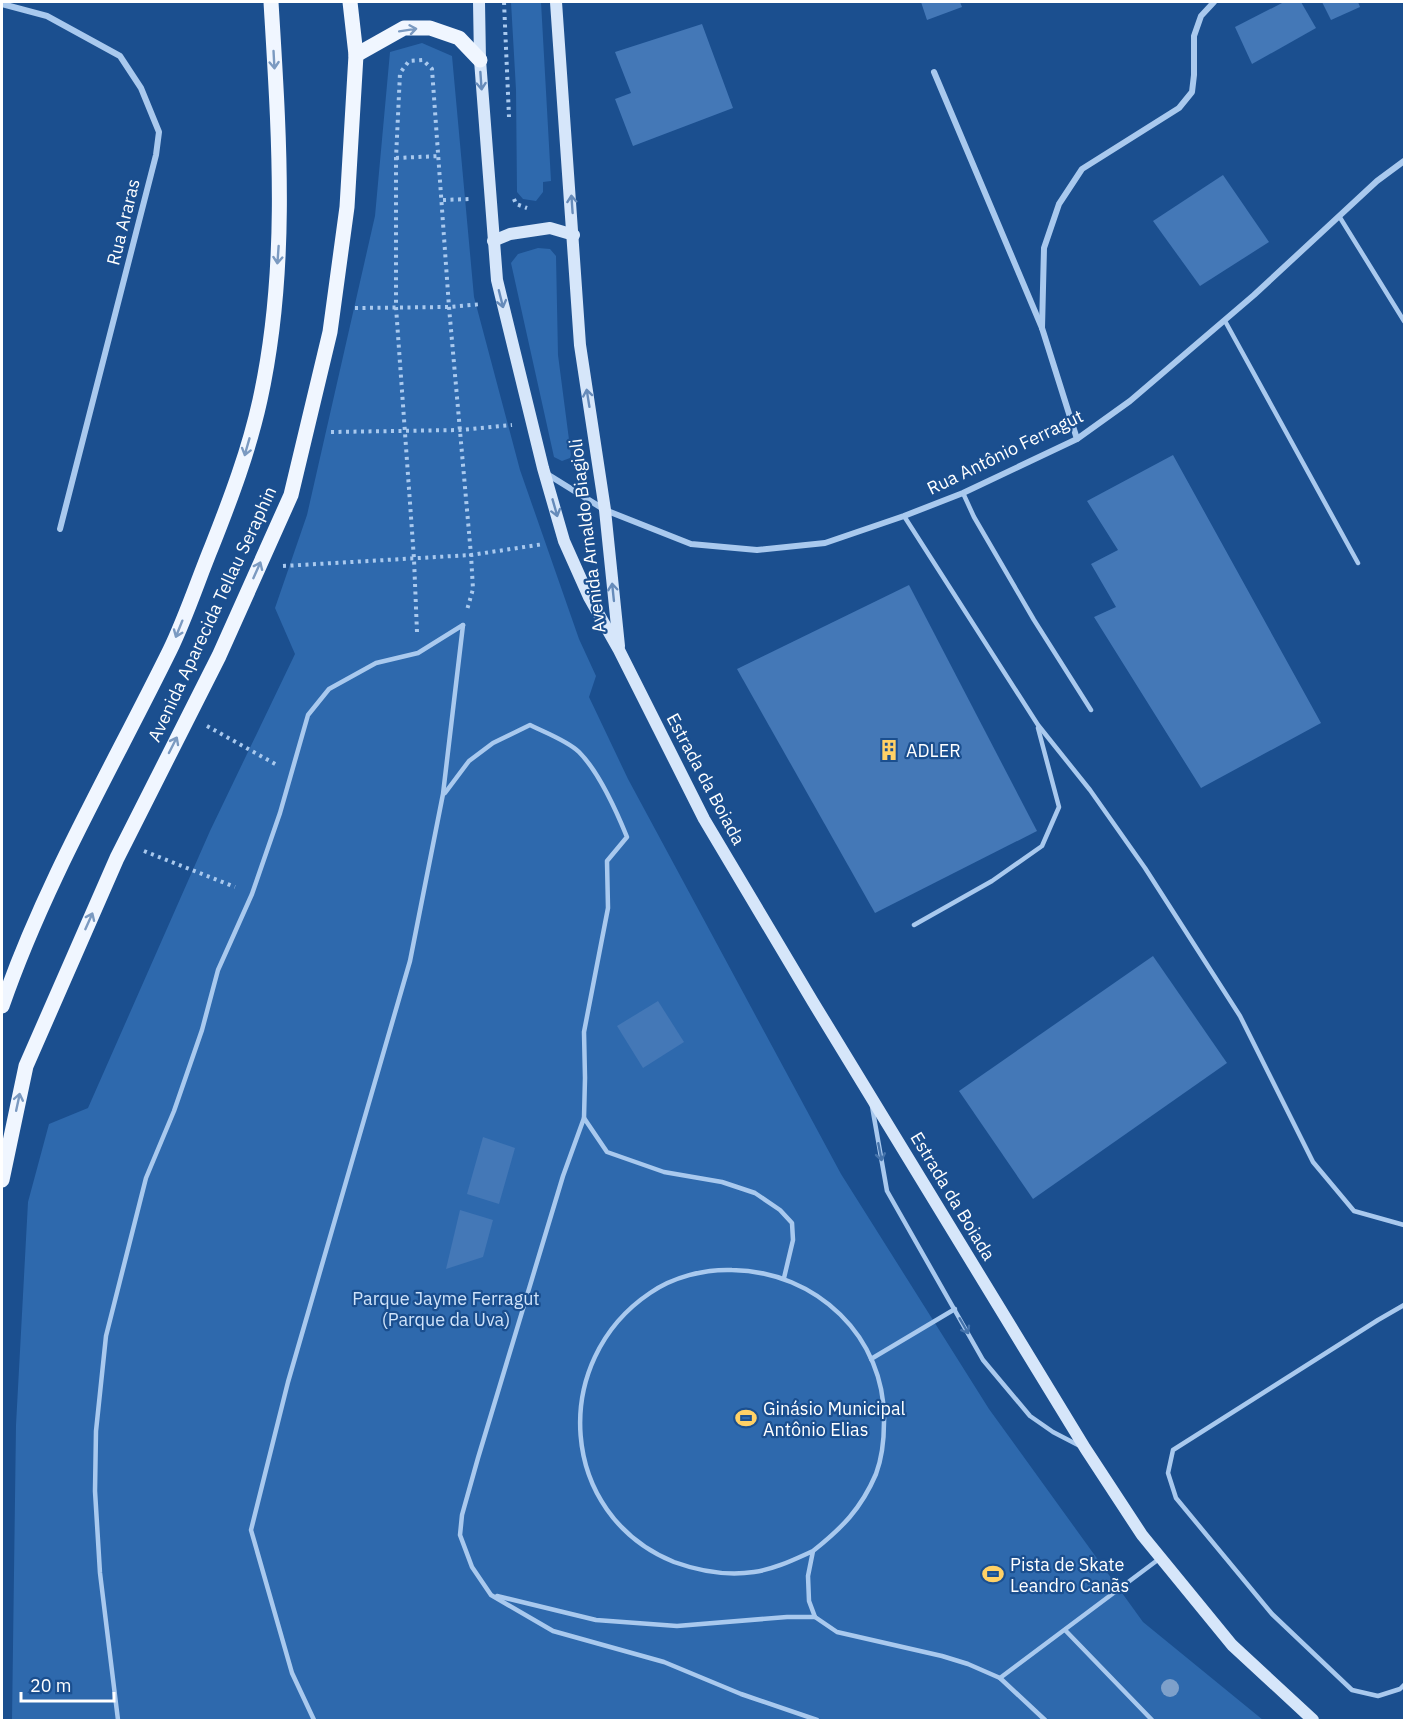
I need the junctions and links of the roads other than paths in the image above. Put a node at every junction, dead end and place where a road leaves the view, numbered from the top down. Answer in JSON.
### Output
{"nodes":[{"id":1,"x":271,"y":2,"type":"edge"},
{"id":2,"x":350,"y":2,"type":"edge"},
{"id":3,"x":479,"y":2,"type":"edge"},
{"id":4,"x":556,"y":2,"type":"edge"},
{"id":5,"x":1214,"y":2,"type":"edge"},
{"id":6,"x":2,"y":4,"type":"edge"},
{"id":7,"x":356,"y":55,"type":"junction"},
{"id":8,"x":480,"y":60,"type":"junction"},
{"id":9,"x":934,"y":72,"type":"dead end"},
{"id":10,"x":1404,"y":161,"type":"edge"},
{"id":11,"x":1339,"y":216,"type":"junction"},
{"id":12,"x":573,"y":235,"type":"junction"},
{"id":13,"x":493,"y":241,"type":"junction"},
{"id":14,"x":1225,"y":321,"type":"junction"},
{"id":15,"x":1404,"y":321,"type":"edge"},
{"id":16,"x":1042,"y":328,"type":"junction"},
{"id":17,"x":1077,"y":439,"type":"junction"},
{"id":18,"x":545,"y":473,"type":"junction"},
{"id":19,"x":963,"y":493,"type":"junction"},
{"id":20,"x":605,"y":510,"type":"junction"},
{"id":21,"x":904,"y":516,"type":"junction"},
{"id":22,"x":60,"y":529,"type":"dead end"},
{"id":23,"x":1358,"y":563,"type":"dead end"},
{"id":24,"x":619,"y":650,"type":"junction"},
{"id":25,"x":1091,"y":710,"type":"dead end"},
{"id":26,"x":1038,"y":725,"type":"junction"},
{"id":27,"x":444,"y":794,"type":"junction"},
{"id":28,"x":914,"y":925,"type":"dead end"},
{"id":29,"x":2,"y":1006,"type":"edge"},
{"id":30,"x":870,"y":1095,"type":"junction"},
{"id":31,"x":584,"y":1118,"type":"junction"},
{"id":32,"x":2,"y":1180,"type":"edge"},
{"id":33,"x":1404,"y":1225,"type":"edge"},
{"id":34,"x":784,"y":1278,"type":"junction"},
{"id":35,"x":1404,"y":1305,"type":"edge"},
{"id":36,"x":954,"y":1310,"type":"junction"},
{"id":37,"x":871,"y":1359,"type":"junction"},
{"id":38,"x":1085,"y":1448,"type":"junction"},
{"id":39,"x":813,"y":1551,"type":"junction"},
{"id":40,"x":1161,"y":1557,"type":"junction"},
{"id":41,"x":491,"y":1595,"type":"junction"},
{"id":42,"x":815,"y":1617,"type":"junction"},
{"id":43,"x":1065,"y":1630,"type":"junction"},
{"id":44,"x":1000,"y":1678,"type":"junction"},
{"id":45,"x":1404,"y":1685,"type":"edge"},
{"id":46,"x":118,"y":1720,"type":"edge"},
{"id":47,"x":314,"y":1720,"type":"edge"},
{"id":48,"x":817,"y":1720,"type":"edge"},
{"id":49,"x":1045,"y":1720,"type":"edge"},
{"id":50,"x":1152,"y":1720,"type":"edge"},
{"id":51,"x":1313,"y":1720,"type":"edge"}],
"edges":[{"from":1,"to":29,"type":"main road","name":"Avenida Aparecida Tellau Seraphin","one_way":true},
{"from":2,"to":7,"type":"main road","name":"Avenida Aparecida Tellau Seraphin"},
{"from":3,"to":8,"type":"main road","name":"Avenida Arnaldo Biagioli"},
{"from":12,"to":4,"type":"main road","name":"Avenida Arnaldo Biagioli","one_way":true},
{"from":5,"to":16,"type":"street"},
{"from":6,"to":22,"type":"street","name":"Rua Araras"},
{"from":7,"to":8,"type":"main road","one_way":true},
{"from":32,"to":7,"type":"main road","name":"Avenida Aparecida Tellau Seraphin","one_way":true},
{"from":8,"to":13,"type":"main road","name":"Avenida Arnaldo Biagioli","one_way":true},
{"from":9,"to":16,"type":"street"},
{"from":10,"to":11,"type":"street","name":"Rua Antônio Ferragut"},
{"from":11,"to":14,"type":"street","name":"Rua Antônio Ferragut"},
{"from":11,"to":15,"type":"lane"},
{"from":12,"to":13,"type":"main road"},
{"from":20,"to":12,"type":"main road","name":"Avenida Arnaldo Biagioli","one_way":true},
{"from":13,"to":18,"type":"main road","name":"Avenida Arnaldo Biagioli","one_way":true},
{"from":14,"to":17,"type":"street","name":"Rua Antônio Ferragut"},
{"from":14,"to":23,"type":"lane"},
{"from":16,"to":17,"type":"street"},
{"from":17,"to":19,"type":"street","name":"Rua Antônio Ferragut"},
{"from":18,"to":20,"type":"street","name":"Rua Antônio Ferragut"},
{"from":18,"to":24,"type":"main road","name":"Avenida Arnaldo Biagioli","one_way":true},
{"from":19,"to":21,"type":"street","name":"Rua Antônio Ferragut"},
{"from":19,"to":25,"type":"lane"},
{"from":20,"to":21,"type":"street","name":"Rua Antônio Ferragut"},
{"from":24,"to":20,"type":"main road","name":"Avenida Arnaldo Biagioli","one_way":true},
{"from":21,"to":26,"type":"lane"},
{"from":24,"to":30,"type":"main road","name":"Estrada da Boiada"},
{"from":26,"to":28,"type":"lane"},
{"from":26,"to":33,"type":"lane"},
{"from":27,"to":31,"type":"lane"},
{"from":27,"to":46,"type":"lane"},
{"from":27,"to":47,"type":"lane"},
{"from":30,"to":36,"type":"lane","one_way":true},
{"from":30,"to":38,"type":"main road","name":"Estrada da Boiada"},
{"from":31,"to":34,"type":"lane"},
{"from":31,"to":41,"type":"lane"},
{"from":34,"to":37,"type":"lane"},
{"from":34,"to":39,"type":"lane"},
{"from":35,"to":45,"type":"lane"},
{"from":36,"to":37,"type":"lane"},
{"from":36,"to":38,"type":"lane","one_way":true},
{"from":37,"to":39,"type":"lane"},
{"from":38,"to":40,"type":"main road","name":"Estrada da Boiada"},
{"from":39,"to":42,"type":"lane"},
{"from":40,"to":43,"type":"lane"},
{"from":40,"to":51,"type":"main road","name":"Estrada da Boiada"},
{"from":41,"to":42,"type":"lane"},
{"from":41,"to":48,"type":"lane"},
{"from":42,"to":44,"type":"lane"},
{"from":43,"to":44,"type":"lane"},
{"from":43,"to":50,"type":"lane"},
{"from":44,"to":49,"type":"lane"}]}
